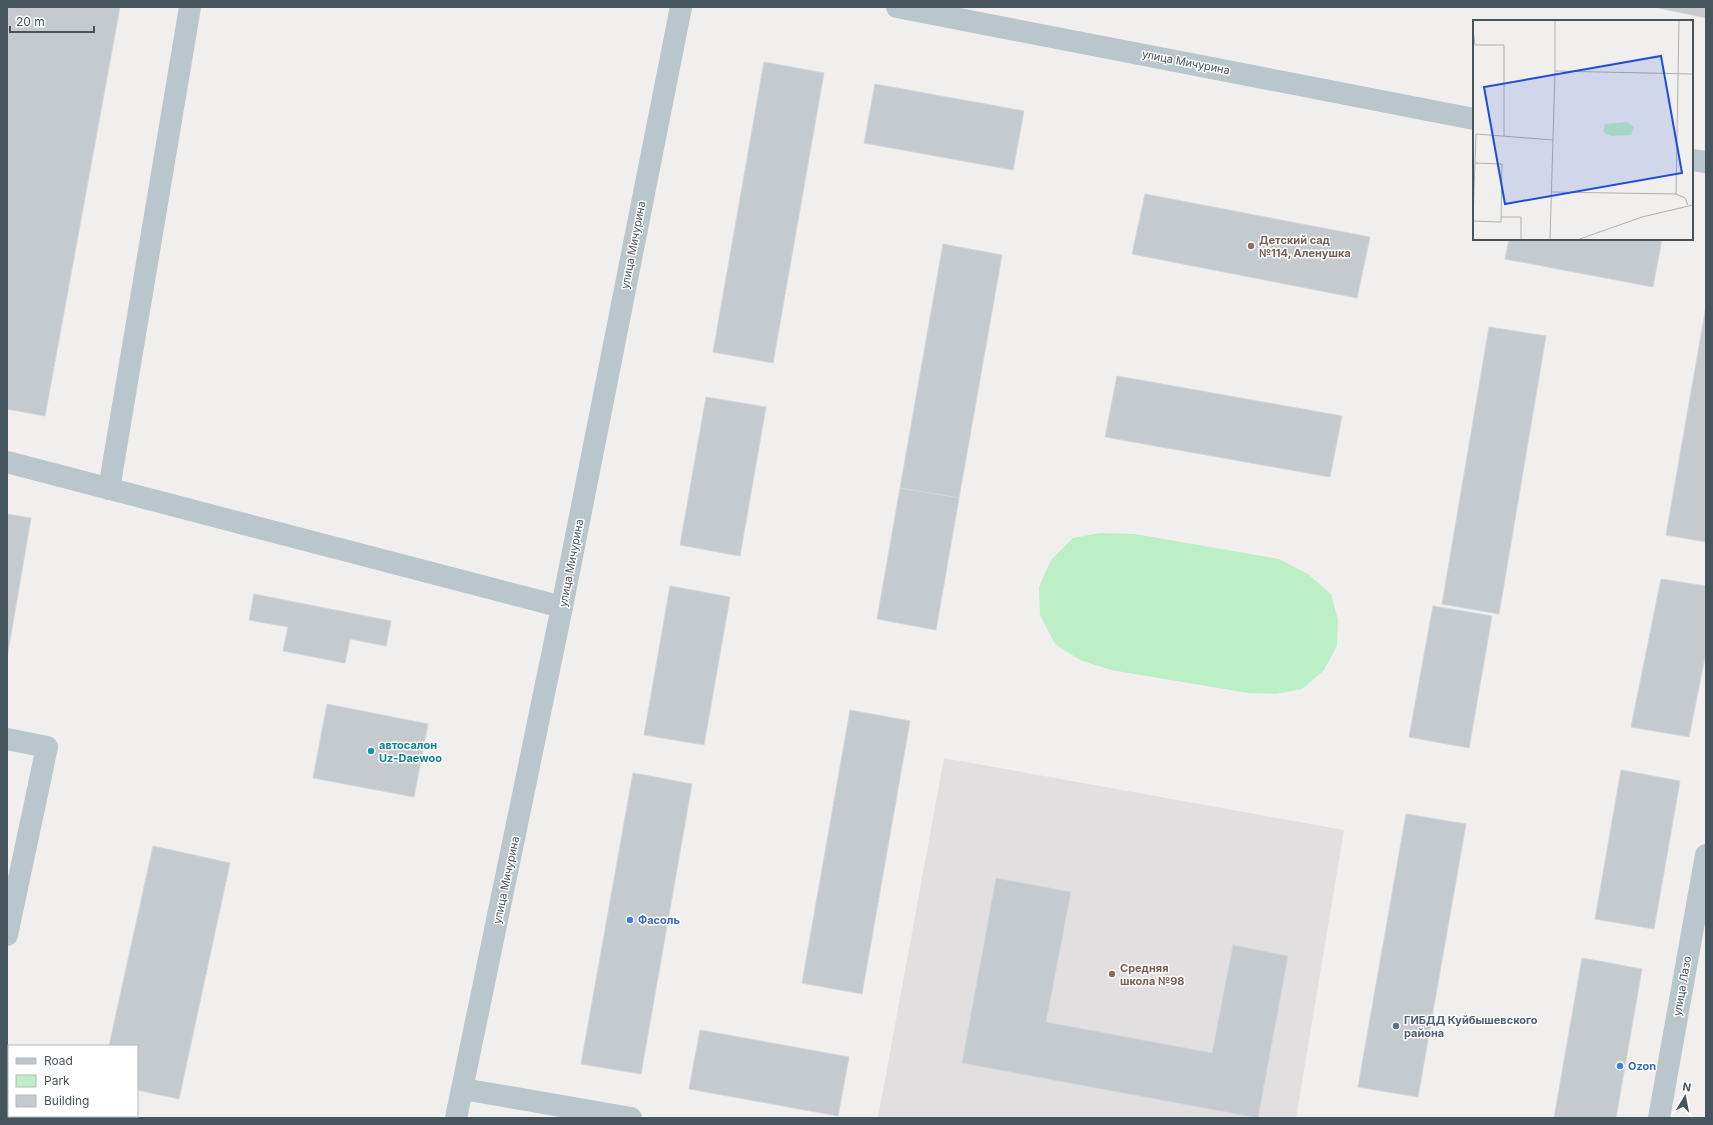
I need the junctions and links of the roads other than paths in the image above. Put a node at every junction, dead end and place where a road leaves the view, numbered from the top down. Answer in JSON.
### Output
{"nodes":[{"id":1,"x":190,"y":7,"type":"edge"},
{"id":2,"x":680,"y":7,"type":"edge"},
{"id":3,"x":897,"y":7,"type":"edge"},
{"id":4,"x":1473,"y":118,"type":"edge"},
{"id":5,"x":1693,"y":160,"type":"edge"},
{"id":6,"x":1706,"y":162,"type":"edge"},
{"id":7,"x":7,"y":462,"type":"edge"},
{"id":8,"x":109,"y":489,"type":"junction"},
{"id":9,"x":562,"y":606,"type":"junction"},
{"id":10,"x":7,"y":739,"type":"edge"},
{"id":11,"x":1706,"y":855,"type":"edge"},
{"id":12,"x":7,"y":935,"type":"edge"},
{"id":13,"x":462,"y":1089,"type":"junction"},
{"id":14,"x":456,"y":1118,"type":"edge"},
{"id":15,"x":631,"y":1118,"type":"edge"},
{"id":16,"x":1659,"y":1118,"type":"edge"}],
"edges":[{"from":1,"to":8,"type":"street"},
{"from":2,"to":9,"type":"street","name":"улица Мичурина"},
{"from":3,"to":4,"type":"street","name":"улица Мичурина"},
{"from":5,"to":6,"type":"street"},
{"from":7,"to":8,"type":"street"},
{"from":8,"to":9,"type":"street"},
{"from":9,"to":13,"type":"street","name":"улица Мичурина"},
{"from":10,"to":12,"type":"street"},
{"from":11,"to":16,"type":"street","name":"улица Лазо"},
{"from":13,"to":14,"type":"street","name":"улица Мичурина"},
{"from":13,"to":15,"type":"street"}]}
